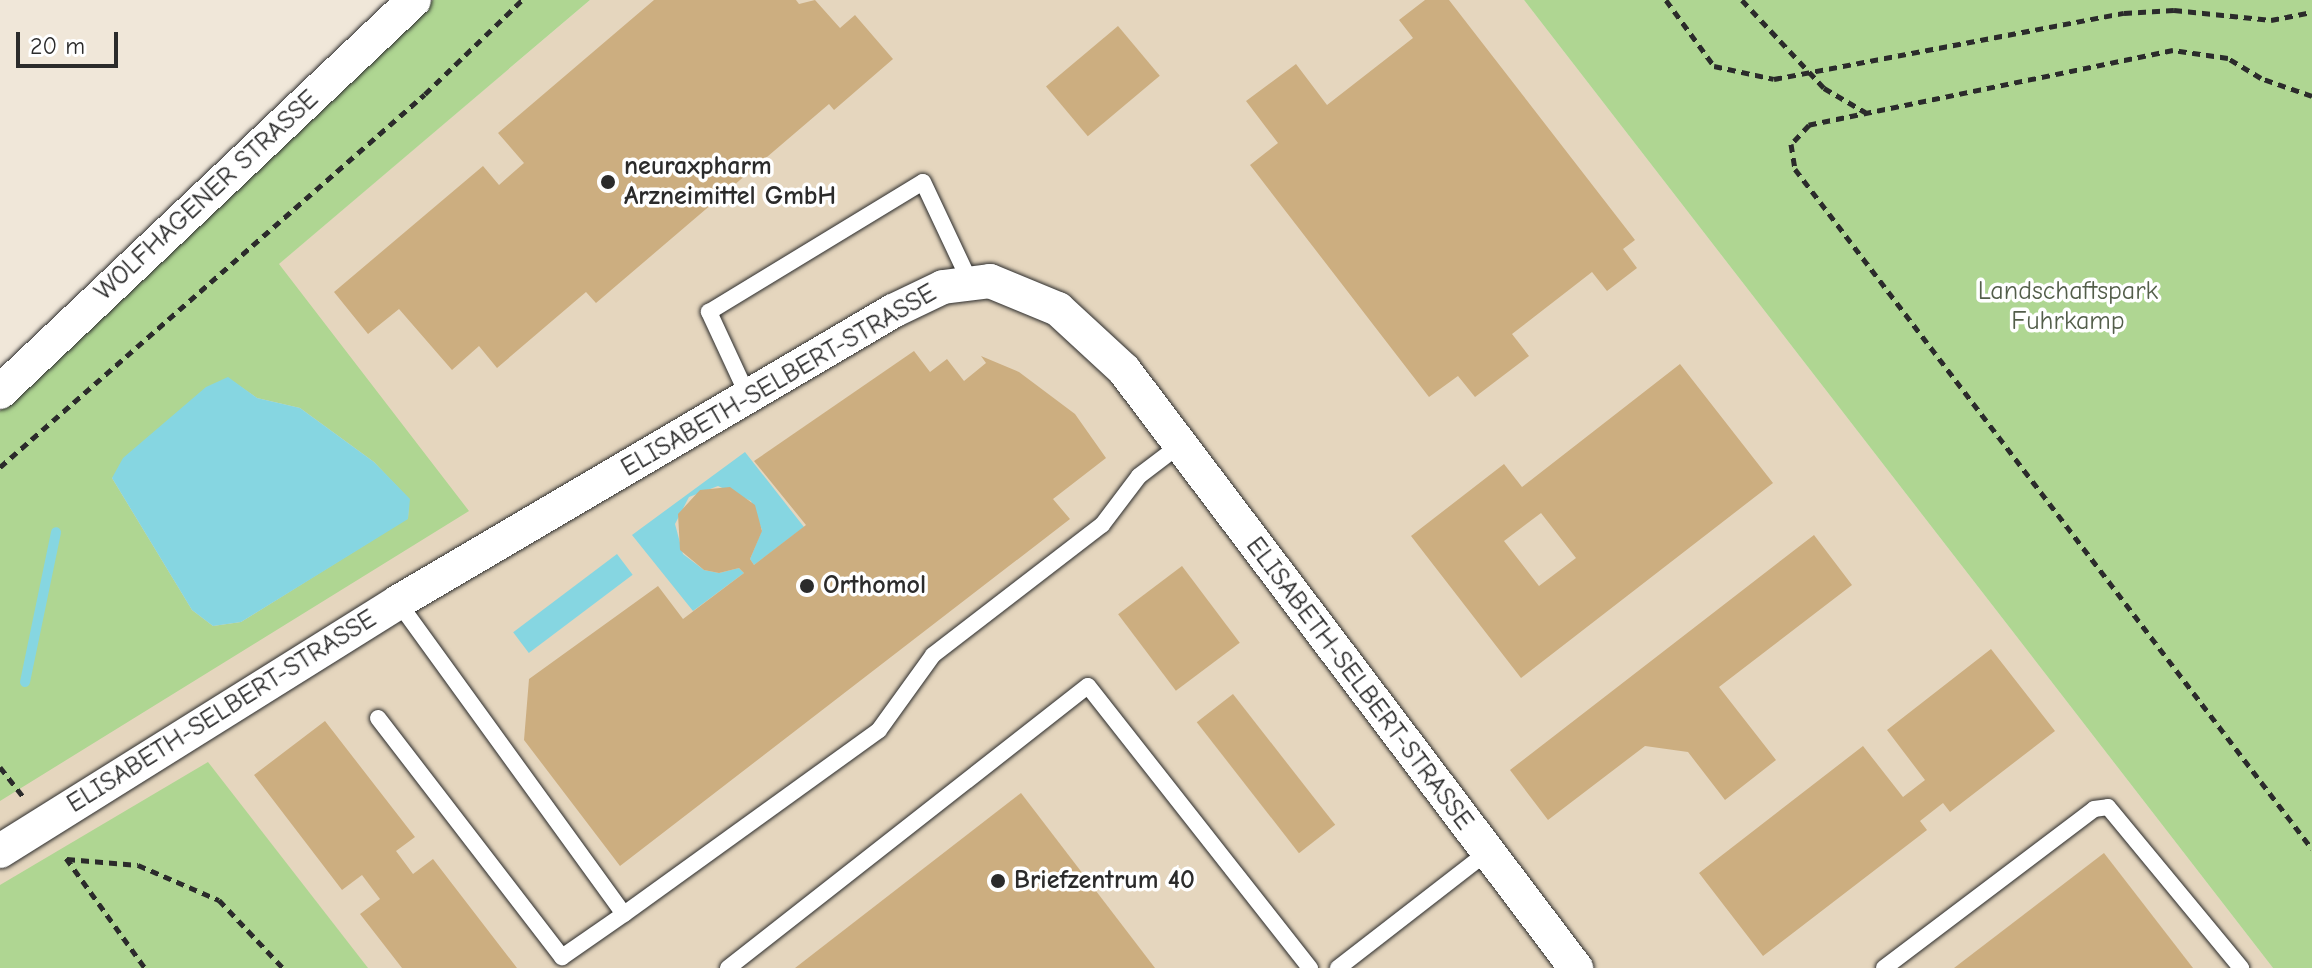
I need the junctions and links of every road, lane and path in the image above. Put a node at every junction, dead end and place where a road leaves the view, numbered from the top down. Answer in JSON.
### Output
{"nodes":[{"id":1,"x":414,"y":0,"type":"edge"},
{"id":2,"x":522,"y":0,"type":"edge"},
{"id":3,"x":1666,"y":0,"type":"edge"},
{"id":4,"x":1742,"y":0,"type":"edge"},
{"id":5,"x":2312,"y":12,"type":"edge"},
{"id":6,"x":1809,"y":71,"type":"junction"},
{"id":7,"x":2312,"y":96,"type":"edge"},
{"id":8,"x":1866,"y":113,"type":"junction"},
{"id":9,"x":971,"y":284,"type":"junction"},
{"id":10,"x":0,"y":392,"type":"edge"},
{"id":11,"x":748,"y":396,"type":"junction"},
{"id":12,"x":1180,"y":445,"type":"junction"},
{"id":13,"x":0,"y":467,"type":"edge"},
{"id":14,"x":398,"y":602,"type":"junction"},
{"id":15,"x":378,"y":718,"type":"dead end"},
{"id":16,"x":2312,"y":849,"type":"edge"},
{"id":17,"x":0,"y":851,"type":"edge"},
{"id":18,"x":1486,"y":853,"type":"junction"},
{"id":19,"x":624,"y":914,"type":"junction"},
{"id":20,"x":145,"y":968,"type":"edge"},
{"id":21,"x":283,"y":968,"type":"edge"},
{"id":22,"x":728,"y":968,"type":"edge"},
{"id":23,"x":1310,"y":968,"type":"edge"},
{"id":24,"x":1338,"y":968,"type":"edge"},
{"id":25,"x":1576,"y":968,"type":"edge"},
{"id":26,"x":1884,"y":968,"type":"edge"},
{"id":27,"x":2241,"y":968,"type":"edge"}],
"edges":[{"from":1,"to":10,"type":"street","name":"WOLFHAGENER STRASSE"},
{"from":2,"to":13,"type":"path"},
{"from":3,"to":6,"type":"path"},
{"from":4,"to":6,"type":"path"},
{"from":5,"to":6,"type":"path"},
{"from":6,"to":8,"type":"path"},
{"from":7,"to":8,"type":"path"},
{"from":8,"to":16,"type":"path"},
{"from":9,"to":11,"type":"street","name":"ELISABETH-SELBERT-STRASSE"},
{"from":9,"to":11,"type":"lane"},
{"from":9,"to":12,"type":"street","name":"ELISABETH-SELBERT-STRASSE"},
{"from":11,"to":14,"type":"street","name":"ELISABETH-SELBERT-STRASSE"},
{"from":12,"to":18,"type":"street","name":"ELISABETH-SELBERT-STRASSE"},
{"from":12,"to":19,"type":"lane"},
{"from":14,"to":17,"type":"street","name":"ELISABETH-SELBERT-STRASSE"},
{"from":14,"to":19,"type":"lane"},
{"from":15,"to":19,"type":"lane"},
{"from":18,"to":24,"type":"lane"},
{"from":18,"to":25,"type":"street","name":"ELISABETH-SELBERT-STRASSE"},
{"from":20,"to":21,"type":"path"},
{"from":22,"to":23,"type":"lane"},
{"from":26,"to":27,"type":"lane"}]}
